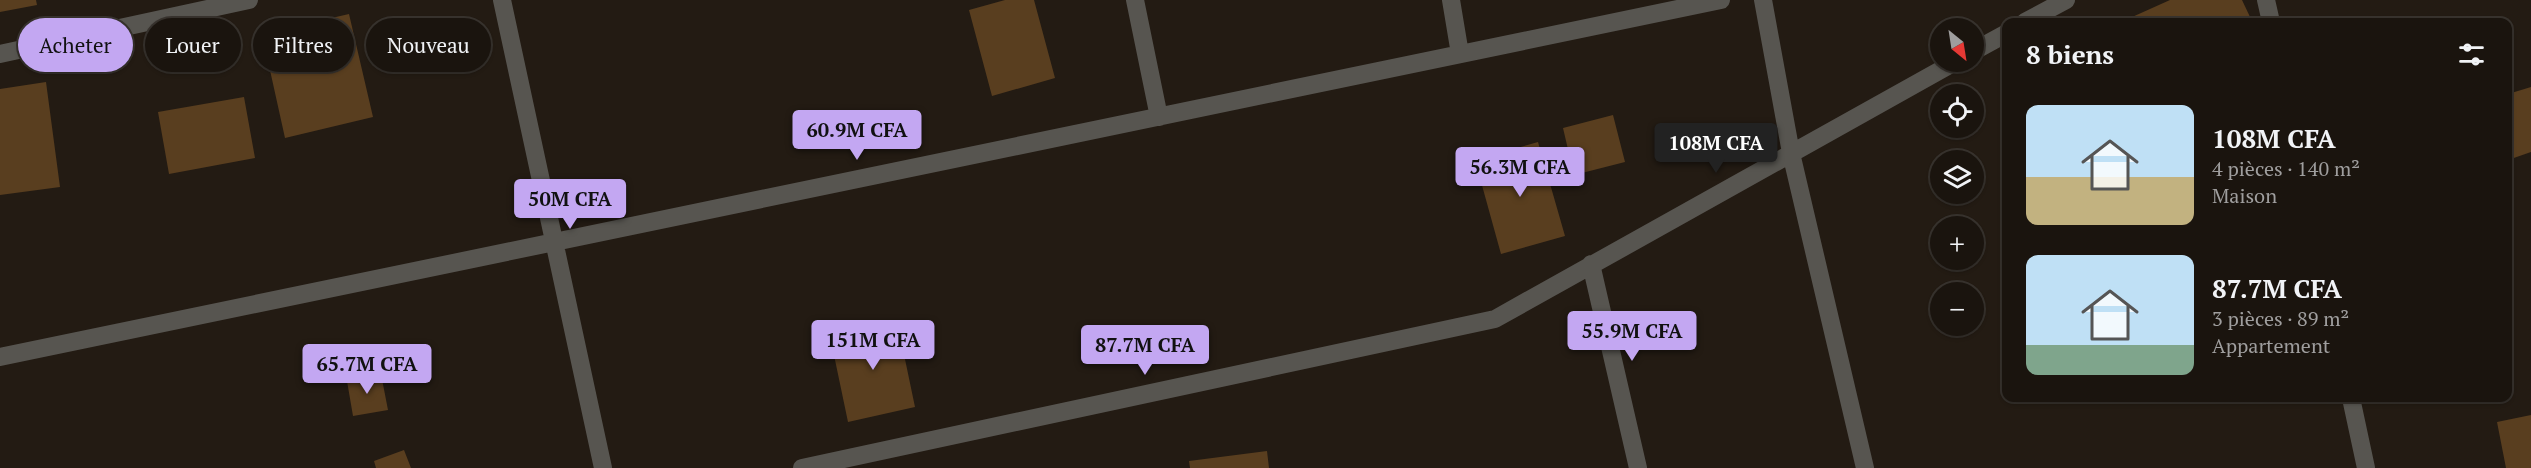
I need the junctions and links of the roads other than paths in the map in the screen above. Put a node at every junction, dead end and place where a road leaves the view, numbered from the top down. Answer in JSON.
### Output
{"nodes":[{"id":1,"x":249,"y":0,"type":"edge"},
{"id":2,"x":502,"y":0,"type":"edge"},
{"id":3,"x":1135,"y":0,"type":"edge"},
{"id":4,"x":1451,"y":0,"type":"edge"},
{"id":5,"x":1721,"y":0,"type":"edge"},
{"id":6,"x":1763,"y":0,"type":"edge"},
{"id":7,"x":2066,"y":0,"type":"edge"},
{"id":8,"x":2266,"y":0,"type":"edge"},
{"id":9,"x":2032,"y":18,"type":"edge"},
{"id":10,"x":2270,"y":18,"type":"edge"},
{"id":11,"x":2002,"y":36,"type":"edge"},
{"id":12,"x":1984,"y":46,"type":"edge"},
{"id":13,"x":0,"y":54,"type":"edge"},
{"id":14,"x":1460,"y":54,"type":"junction"},
{"id":15,"x":1937,"y":72,"type":"edge"},
{"id":16,"x":1159,"y":117,"type":"junction"},
{"id":17,"x":1791,"y":153,"type":"junction"},
{"id":18,"x":554,"y":242,"type":"junction"},
{"id":19,"x":1591,"y":264,"type":"junction"},
{"id":20,"x":0,"y":357,"type":"edge"},
{"id":21,"x":2352,"y":402,"type":"edge"},
{"id":22,"x":603,"y":468,"type":"edge"},
{"id":23,"x":802,"y":468,"type":"edge"},
{"id":24,"x":1638,"y":468,"type":"edge"},
{"id":25,"x":1866,"y":468,"type":"edge"},
{"id":26,"x":2366,"y":468,"type":"edge"}],
"edges":[{"from":1,"to":13,"type":"street"},
{"from":2,"to":18,"type":"street"},
{"from":3,"to":16,"type":"street"},
{"from":4,"to":14,"type":"street"},
{"from":5,"to":14,"type":"street"},
{"from":6,"to":17,"type":"street"},
{"from":7,"to":9,"type":"street"},
{"from":8,"to":10,"type":"street"},
{"from":11,"to":12,"type":"street"},
{"from":14,"to":16,"type":"street"},
{"from":15,"to":17,"type":"street"},
{"from":16,"to":18,"type":"street"},
{"from":17,"to":19,"type":"street"},
{"from":17,"to":25,"type":"street"},
{"from":18,"to":20,"type":"street"},
{"from":18,"to":22,"type":"street"},
{"from":19,"to":23,"type":"street"},
{"from":19,"to":24,"type":"street"},
{"from":21,"to":26,"type":"street"}]}
